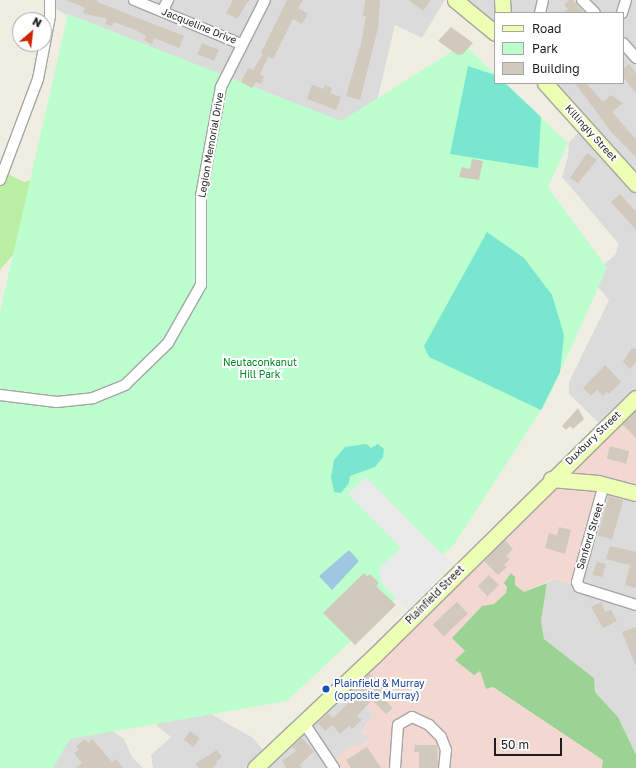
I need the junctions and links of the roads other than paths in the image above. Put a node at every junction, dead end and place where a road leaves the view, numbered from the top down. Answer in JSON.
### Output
{"nodes":[{"id":1,"x":50,"y":0,"type":"edge"},
{"id":2,"x":134,"y":0,"type":"edge"},
{"id":3,"x":168,"y":0,"type":"edge"},
{"id":4,"x":264,"y":0,"type":"edge"},
{"id":5,"x":455,"y":0,"type":"edge"},
{"id":6,"x":502,"y":0,"type":"edge"},
{"id":7,"x":543,"y":0,"type":"edge"},
{"id":8,"x":582,"y":0,"type":"edge"},
{"id":9,"x":626,"y":0,"type":"edge"},
{"id":10,"x":162,"y":11,"type":"junction"},
{"id":11,"x":503,"y":12,"type":"edge"},
{"id":12,"x":540,"y":12,"type":"edge"},
{"id":13,"x":594,"y":12,"type":"edge"},
{"id":14,"x":622,"y":12,"type":"edge"},
{"id":15,"x":494,"y":33,"type":"edge"},
{"id":16,"x":241,"y":44,"type":"junction"},
{"id":17,"x":624,"y":44,"type":"edge"},
{"id":18,"x":636,"y":58,"type":"edge"},
{"id":19,"x":545,"y":84,"type":"edge"},
{"id":20,"x":3,"y":176,"type":"edge"},
{"id":21,"x":636,"y":184,"type":"edge"},
{"id":22,"x":0,"y":395,"type":"edge"},
{"id":23,"x":636,"y":398,"type":"edge"},
{"id":24,"x":551,"y":479,"type":"junction"},
{"id":25,"x":604,"y":484,"type":"junction"},
{"id":26,"x":636,"y":493,"type":"edge"},
{"id":27,"x":636,"y":605,"type":"edge"},
{"id":28,"x":304,"y":723,"type":"junction"},
{"id":29,"x":255,"y":768,"type":"edge"},
{"id":30,"x":334,"y":768,"type":"edge"},
{"id":31,"x":395,"y":768,"type":"edge"},
{"id":32,"x":444,"y":768,"type":"edge"}],
"edges":[{"from":1,"to":20,"type":"street"},
{"from":2,"to":10,"type":"street","name":"Jacqueline Drive"},
{"from":3,"to":10,"type":"street"},
{"from":4,"to":16,"type":"street","name":"Legion Memorial Drive"},
{"from":5,"to":15,"type":"main road"},
{"from":6,"to":11,"type":"main road"},
{"from":7,"to":12,"type":"street"},
{"from":8,"to":13,"type":"street"},
{"from":9,"to":14,"type":"street"},
{"from":10,"to":16,"type":"street","name":"Jacqueline Drive"},
{"from":16,"to":22,"type":"street","name":"Legion Memorial Drive"},
{"from":17,"to":18,"type":"street"},
{"from":19,"to":21,"type":"main road","name":"Killingly Street"},
{"from":23,"to":24,"type":"main road","name":"Duxbury Street"},
{"from":24,"to":25,"type":"main road"},
{"from":24,"to":28,"type":"main road","name":"Plainfield Street"},
{"from":25,"to":26,"type":"main road"},
{"from":25,"to":27,"type":"street","name":"Sanford Street"},
{"from":28,"to":29,"type":"main road","name":"Plainfield Street"},
{"from":28,"to":30,"type":"street"},
{"from":31,"to":32,"type":"street"}]}
